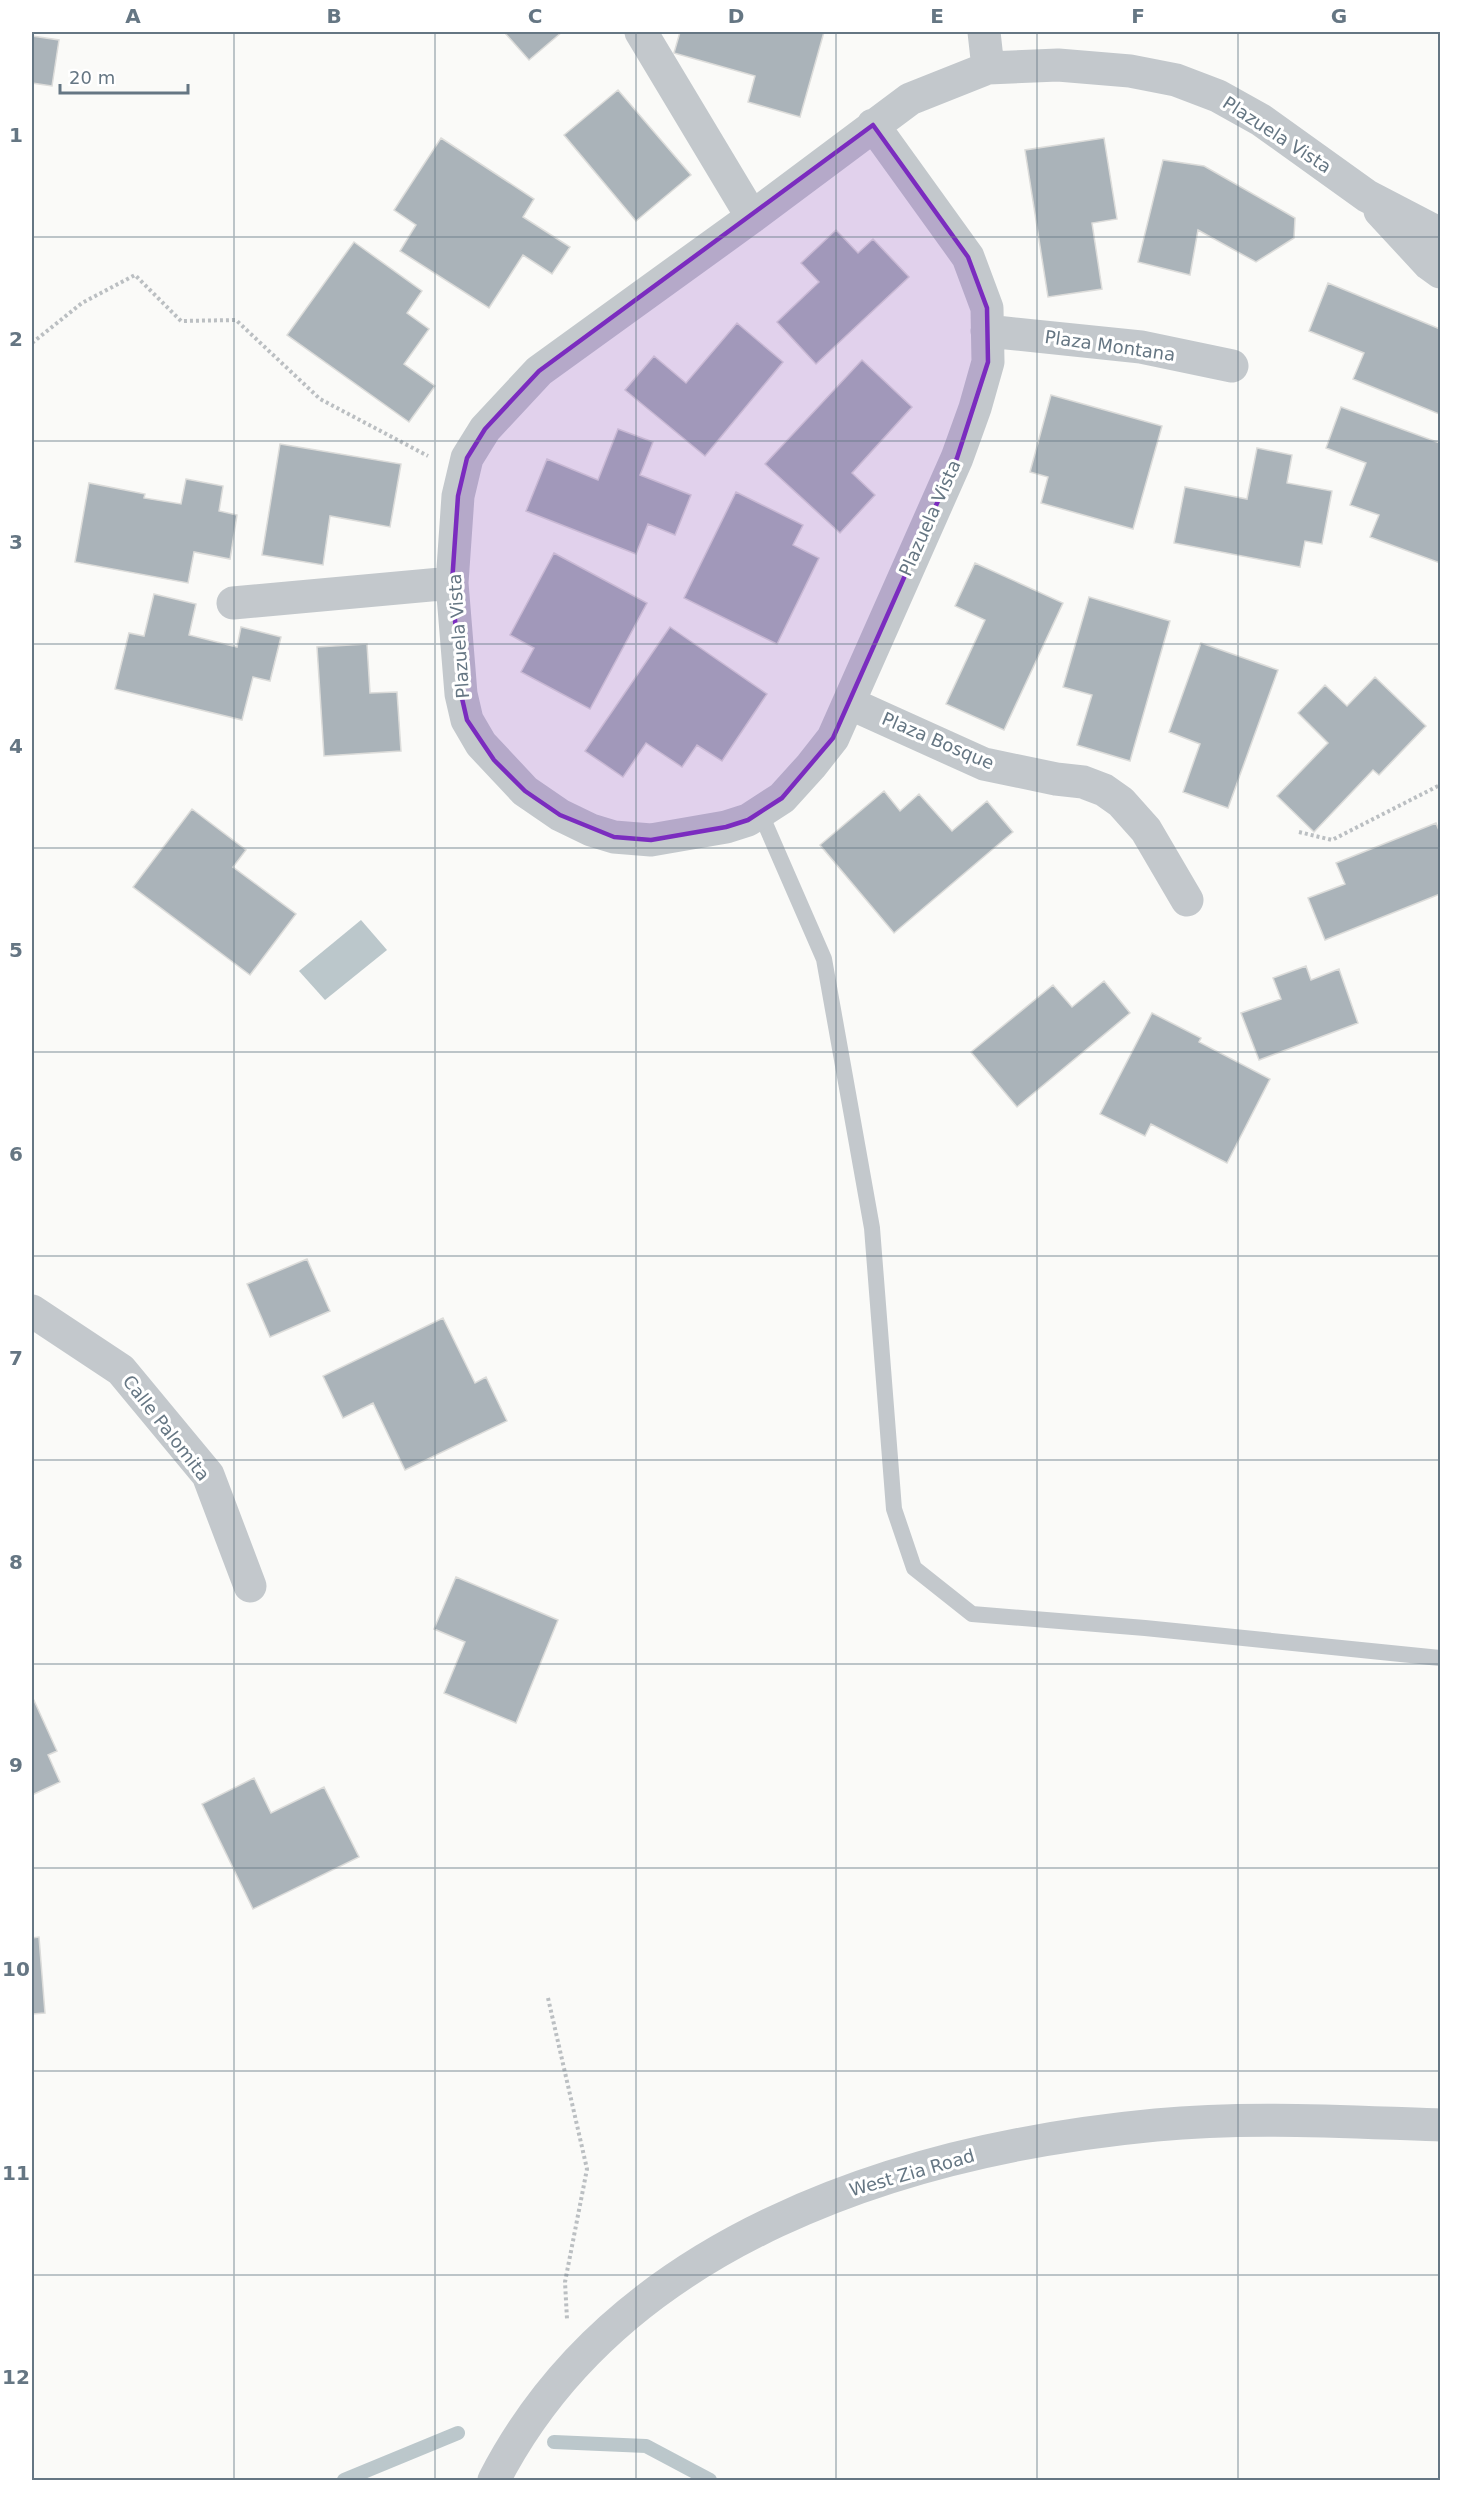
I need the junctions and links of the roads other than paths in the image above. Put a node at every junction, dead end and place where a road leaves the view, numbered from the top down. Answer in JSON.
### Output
{"nodes":[{"id":1,"x":641,"y":32,"type":"edge"},
{"id":2,"x":984,"y":32,"type":"edge"},
{"id":3,"x":988,"y":68,"type":"junction"},
{"id":4,"x":873,"y":125,"type":"junction"},
{"id":5,"x":1367,"y":196,"type":"junction"},
{"id":6,"x":752,"y":217,"type":"junction"},
{"id":7,"x":1440,"y":234,"type":"edge"},
{"id":8,"x":1440,"y":272,"type":"edge"},
{"id":9,"x":987,"y":331,"type":"junction"},
{"id":10,"x":1232,"y":366,"type":"dead end"},
{"id":11,"x":452,"y":583,"type":"junction"},
{"id":12,"x":233,"y":603,"type":"dead end"},
{"id":13,"x":849,"y":703,"type":"junction"},
{"id":14,"x":760,"y":812,"type":"junction"},
{"id":15,"x":1187,"y":900,"type":"dead end"},
{"id":16,"x":32,"y":1311,"type":"edge"},
{"id":17,"x":250,"y":1586,"type":"dead end"},
{"id":18,"x":1440,"y":1659,"type":"edge"},
{"id":19,"x":1440,"y":2125,"type":"edge"},
{"id":20,"x":494,"y":2481,"type":"edge"}],
"edges":[{"from":1,"to":6,"type":"street"},
{"from":2,"to":3,"type":"street"},
{"from":3,"to":4,"type":"street","name":"Plazuela Vista"},
{"from":3,"to":5,"type":"street","name":"Plazuela Vista"},
{"from":4,"to":6,"type":"street","name":"Plazuela Vista"},
{"from":4,"to":9,"type":"street","name":"Plazuela Vista"},
{"from":5,"to":7,"type":"street","name":"Plazuela Vista"},
{"from":5,"to":8,"type":"street","name":"Plazuela Vista"},
{"from":6,"to":11,"type":"street","name":"Plazuela Vista"},
{"from":9,"to":10,"type":"street","name":"Plaza Montana"},
{"from":9,"to":13,"type":"street","name":"Plazuela Vista"},
{"from":11,"to":12,"type":"street"},
{"from":11,"to":14,"type":"street","name":"Plazuela Vista"},
{"from":13,"to":14,"type":"street","name":"Plazuela Vista"},
{"from":13,"to":15,"type":"street","name":"Plaza Bosque"},
{"from":14,"to":18,"type":"lane"},
{"from":16,"to":17,"type":"street","name":"Calle Palomita"},
{"from":19,"to":20,"type":"street","name":"West Zia Road"}]}
